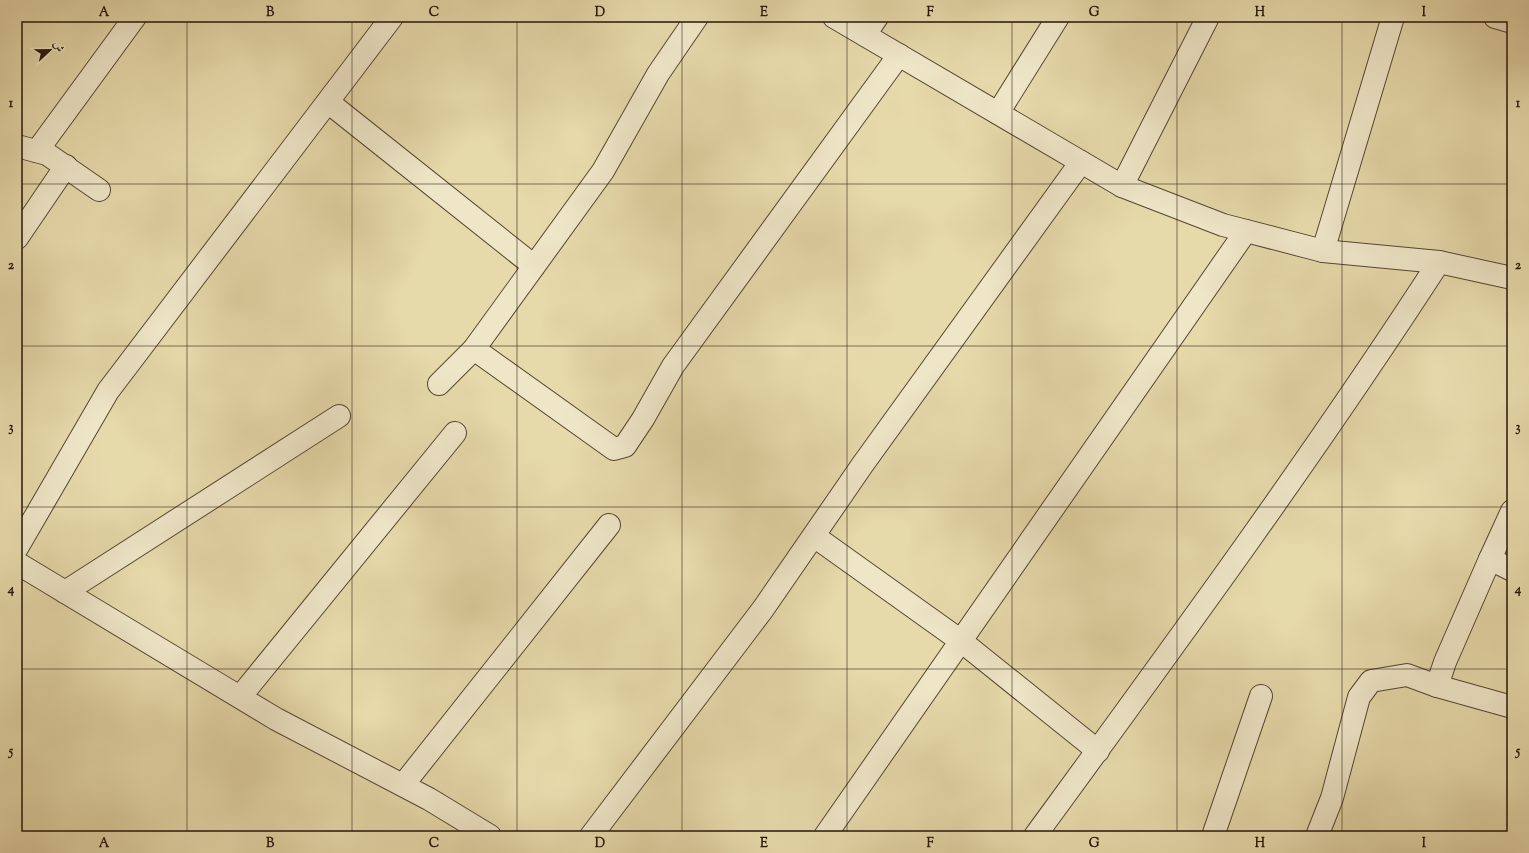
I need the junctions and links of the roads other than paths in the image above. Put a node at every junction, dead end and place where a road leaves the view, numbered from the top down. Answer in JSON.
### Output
{"nodes":[{"id":1,"x":135,"y":17,"type":"edge"},
{"id":2,"x":392,"y":17,"type":"edge"},
{"id":3,"x":697,"y":17,"type":"edge"},
{"id":4,"x":834,"y":17,"type":"edge"},
{"id":5,"x":877,"y":17,"type":"edge"},
{"id":6,"x":1058,"y":17,"type":"edge"},
{"id":7,"x":1208,"y":17,"type":"edge"},
{"id":8,"x":1393,"y":17,"type":"edge"},
{"id":9,"x":1495,"y":17,"type":"edge"},
{"id":10,"x":1512,"y":22,"type":"edge"},
{"id":11,"x":866,"y":35,"type":"junction"},
{"id":12,"x":899,"y":55,"type":"junction"},
{"id":13,"x":328,"y":102,"type":"junction"},
{"id":14,"x":998,"y":113,"type":"junction"},
{"id":15,"x":27,"y":148,"type":"edge"},
{"id":16,"x":1081,"y":162,"type":"junction"},
{"id":17,"x":66,"y":166,"type":"junction"},
{"id":18,"x":1122,"y":186,"type":"junction"},
{"id":19,"x":99,"y":190,"type":"dead end"},
{"id":20,"x":1246,"y":231,"type":"junction"},
{"id":21,"x":17,"y":238,"type":"edge"},
{"id":22,"x":1323,"y":251,"type":"junction"},
{"id":23,"x":1438,"y":262,"type":"junction"},
{"id":24,"x":534,"y":266,"type":"junction"},
{"id":25,"x":1511,"y":274,"type":"edge"},
{"id":26,"x":474,"y":349,"type":"junction"},
{"id":27,"x":439,"y":384,"type":"dead end"},
{"id":28,"x":338,"y":416,"type":"dead end"},
{"id":29,"x":455,"y":433,"type":"dead end"},
{"id":30,"x":1512,"y":511,"type":"edge"},
{"id":31,"x":608,"y":525,"type":"dead end"},
{"id":32,"x":814,"y":536,"type":"junction"},
{"id":33,"x":17,"y":548,"type":"edge"},
{"id":34,"x":1490,"y":559,"type":"junction"},
{"id":35,"x":17,"y":562,"type":"edge"},
{"id":36,"x":1512,"y":570,"type":"edge"},
{"id":37,"x":65,"y":592,"type":"junction"},
{"id":38,"x":961,"y":641,"type":"junction"},
{"id":39,"x":1437,"y":686,"type":"junction"},
{"id":40,"x":1261,"y":696,"type":"dead end"},
{"id":41,"x":240,"y":697,"type":"junction"},
{"id":42,"x":1512,"y":707,"type":"edge"},
{"id":43,"x":1098,"y":751,"type":"junction"},
{"id":44,"x":403,"y":786,"type":"junction"},
{"id":45,"x":490,"y":836,"type":"edge"},
{"id":46,"x":591,"y":836,"type":"edge"},
{"id":47,"x":825,"y":836,"type":"edge"},
{"id":48,"x":1035,"y":836,"type":"edge"},
{"id":49,"x":1213,"y":836,"type":"edge"},
{"id":50,"x":1317,"y":836,"type":"edge"}],
"edges":[{"from":1,"to":15,"type":"street"},
{"from":2,"to":13,"type":"street"},
{"from":3,"to":24,"type":"street"},
{"from":4,"to":11,"type":"street"},
{"from":5,"to":11,"type":"street"},
{"from":6,"to":14,"type":"street"},
{"from":7,"to":18,"type":"street"},
{"from":8,"to":22,"type":"street"},
{"from":9,"to":10,"type":"street"},
{"from":11,"to":12,"type":"street"},
{"from":12,"to":14,"type":"street"},
{"from":12,"to":26,"type":"street"},
{"from":13,"to":24,"type":"street"},
{"from":13,"to":33,"type":"street"},
{"from":14,"to":16,"type":"street"},
{"from":15,"to":17,"type":"street"},
{"from":16,"to":18,"type":"street"},
{"from":16,"to":32,"type":"street"},
{"from":17,"to":19,"type":"street"},
{"from":17,"to":21,"type":"street"},
{"from":18,"to":20,"type":"street"},
{"from":20,"to":22,"type":"street"},
{"from":20,"to":38,"type":"street"},
{"from":22,"to":23,"type":"street"},
{"from":23,"to":25,"type":"street"},
{"from":23,"to":43,"type":"street"},
{"from":24,"to":26,"type":"street"},
{"from":26,"to":27,"type":"street"},
{"from":28,"to":37,"type":"street"},
{"from":29,"to":41,"type":"street"},
{"from":30,"to":34,"type":"street"},
{"from":31,"to":44,"type":"street"},
{"from":32,"to":38,"type":"street"},
{"from":32,"to":46,"type":"street"},
{"from":34,"to":36,"type":"street"},
{"from":34,"to":39,"type":"street"},
{"from":35,"to":37,"type":"street"},
{"from":37,"to":41,"type":"street"},
{"from":38,"to":43,"type":"street"},
{"from":38,"to":47,"type":"street"},
{"from":39,"to":42,"type":"street"},
{"from":39,"to":50,"type":"street"},
{"from":40,"to":49,"type":"street"},
{"from":41,"to":44,"type":"street"},
{"from":43,"to":48,"type":"street"},
{"from":44,"to":45,"type":"street"}]}
